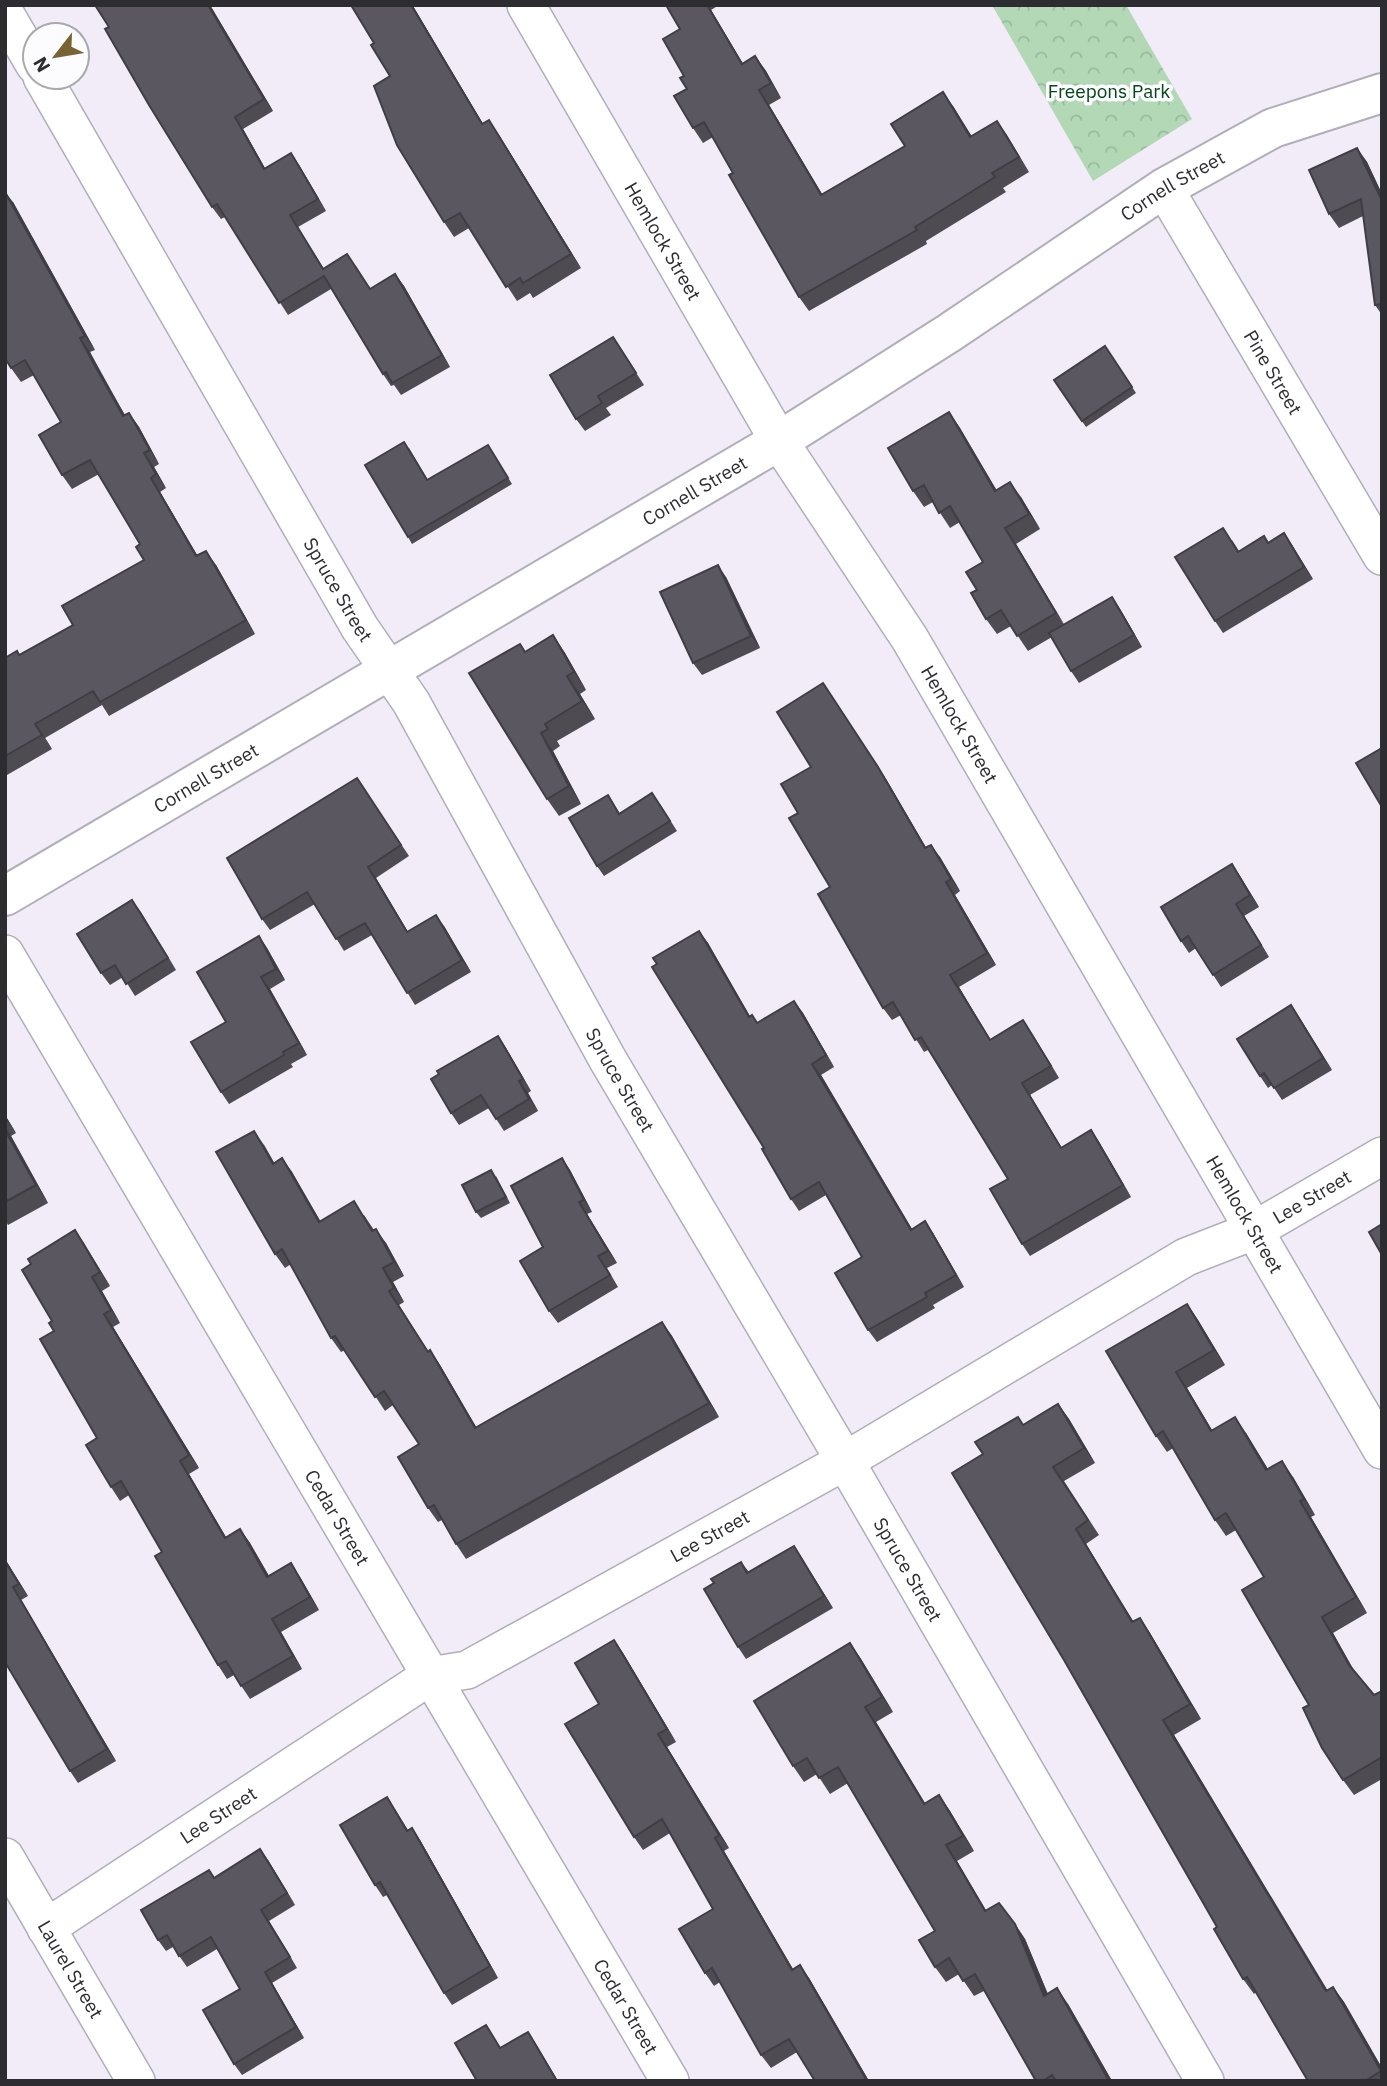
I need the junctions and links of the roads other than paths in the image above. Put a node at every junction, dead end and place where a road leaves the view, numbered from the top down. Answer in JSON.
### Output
{"nodes":[{"id":1,"x":526,"y":5,"type":"edge"},
{"id":2,"x":5,"y":13,"type":"edge"},
{"id":3,"x":21,"y":41,"type":"edge"},
{"id":4,"x":50,"y":91,"type":"edge"},
{"id":5,"x":1382,"y":93,"type":"edge"},
{"id":6,"x":1164,"y":188,"type":"junction"},
{"id":7,"x":779,"y":441,"type":"junction"},
{"id":8,"x":1382,"y":556,"type":"edge"},
{"id":9,"x":389,"y":670,"type":"junction"},
{"id":10,"x":5,"y":895,"type":"edge"},
{"id":11,"x":5,"y":954,"type":"edge"},
{"id":12,"x":1382,"y":1156,"type":"edge"},
{"id":13,"x":1253,"y":1231,"type":"junction"},
{"id":14,"x":1382,"y":1450,"type":"edge"},
{"id":15,"x":845,"y":1461,"type":"junction"},
{"id":16,"x":430,"y":1676,"type":"junction"},
{"id":17,"x":5,"y":1857,"type":"edge"},
{"id":18,"x":46,"y":1928,"type":"junction"},
{"id":19,"x":136,"y":2081,"type":"edge"},
{"id":20,"x":670,"y":2081,"type":"edge"},
{"id":21,"x":1205,"y":2081,"type":"edge"}],
"edges":[{"from":1,"to":7,"type":"street","name":"Hemlock Street"},
{"from":2,"to":3,"type":"street"},
{"from":4,"to":9,"type":"street","name":"Spruce Street"},
{"from":5,"to":6,"type":"street","name":"Cornell Street"},
{"from":6,"to":7,"type":"street","name":"Cornell Street"},
{"from":6,"to":8,"type":"street","name":"Pine Street"},
{"from":7,"to":9,"type":"street","name":"Cornell Street"},
{"from":7,"to":13,"type":"street","name":"Hemlock Street"},
{"from":9,"to":10,"type":"street","name":"Cornell Street"},
{"from":9,"to":15,"type":"street","name":"Spruce Street"},
{"from":11,"to":16,"type":"street","name":"Cedar Street"},
{"from":12,"to":13,"type":"street","name":"Lee Street"},
{"from":13,"to":14,"type":"street","name":"Hemlock Street"},
{"from":13,"to":15,"type":"street","name":"Lee Street"},
{"from":15,"to":16,"type":"street","name":"Lee Street"},
{"from":15,"to":21,"type":"street","name":"Spruce Street"},
{"from":16,"to":18,"type":"street","name":"Lee Street"},
{"from":16,"to":20,"type":"street","name":"Cedar Street"},
{"from":17,"to":18,"type":"street","name":"Laurel Street"},
{"from":18,"to":19,"type":"street","name":"Laurel Street"}]}
